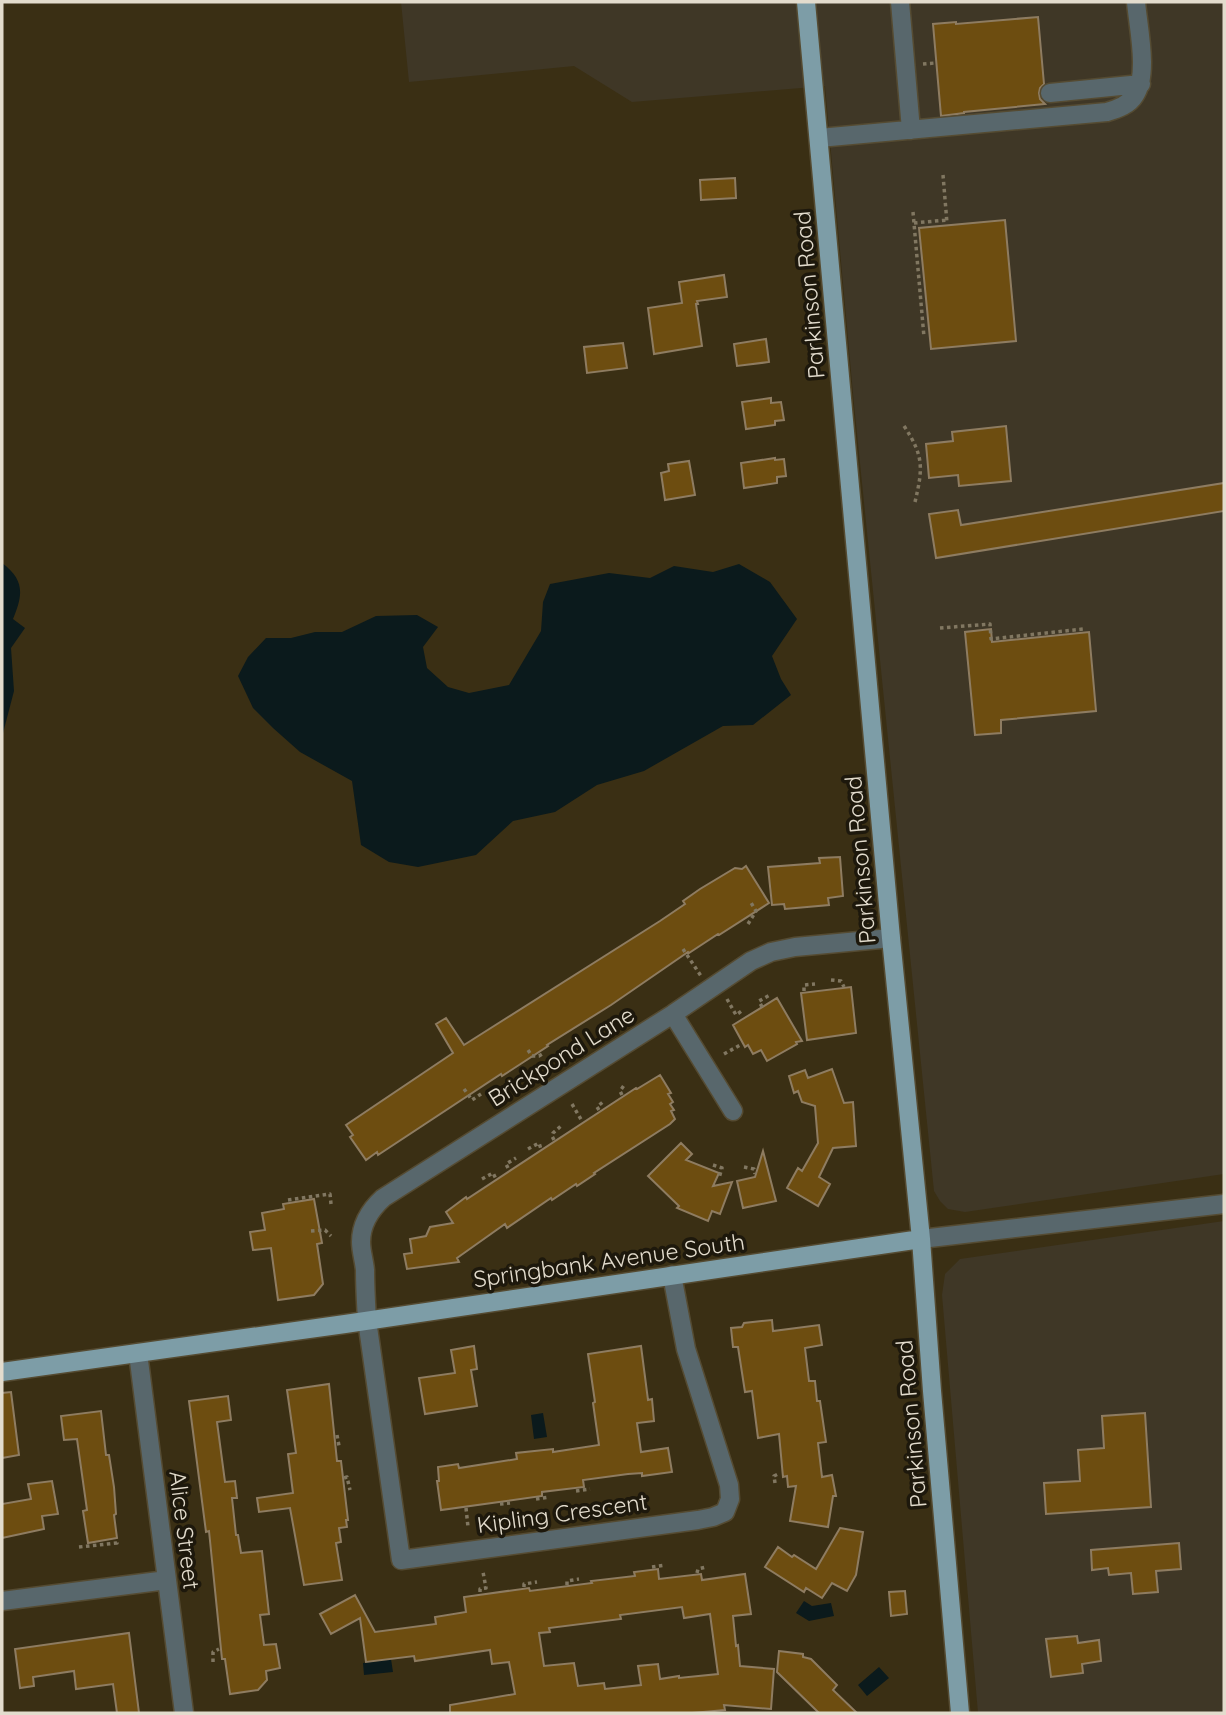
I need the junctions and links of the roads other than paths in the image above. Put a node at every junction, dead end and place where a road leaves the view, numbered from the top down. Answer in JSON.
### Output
{"nodes":[{"id":1,"x":806,"y":2,"type":"edge"},
{"id":2,"x":900,"y":2,"type":"edge"},
{"id":3,"x":1136,"y":2,"type":"edge"},
{"id":4,"x":1141,"y":84,"type":"junction"},
{"id":5,"x":1050,"y":93,"type":"dead end"},
{"id":6,"x":911,"y":130,"type":"junction"},
{"id":7,"x":819,"y":138,"type":"junction"},
{"id":8,"x":891,"y":938,"type":"junction"},
{"id":9,"x":673,"y":1014,"type":"junction"},
{"id":10,"x":733,"y":1111,"type":"dead end"},
{"id":11,"x":1224,"y":1204,"type":"edge"},
{"id":12,"x":921,"y":1239,"type":"junction"},
{"id":13,"x":672,"y":1275,"type":"junction"},
{"id":14,"x":367,"y":1321,"type":"junction"},
{"id":15,"x":138,"y":1353,"type":"junction"},
{"id":16,"x":2,"y":1372,"type":"edge"},
{"id":17,"x":167,"y":1580,"type":"junction"},
{"id":18,"x":2,"y":1601,"type":"edge"},
{"id":19,"x":184,"y":1713,"type":"edge"},
{"id":20,"x":960,"y":1713,"type":"edge"}],
"edges":[{"from":1,"to":7,"type":"main road","name":"Parkinson Road"},
{"from":2,"to":6,"type":"street"},
{"from":3,"to":4,"type":"street"},
{"from":4,"to":5,"type":"street"},
{"from":4,"to":6,"type":"street"},
{"from":6,"to":7,"type":"street"},
{"from":7,"to":8,"type":"main road","name":"Parkinson Road"},
{"from":8,"to":9,"type":"street","name":"Brickpond Lane"},
{"from":8,"to":12,"type":"main road","name":"Parkinson Road"},
{"from":9,"to":10,"type":"street"},
{"from":9,"to":14,"type":"street","name":"Brickpond Lane"},
{"from":11,"to":12,"type":"street","name":"Springbank Avenue South"},
{"from":12,"to":13,"type":"main road","name":"Springbank Avenue South"},
{"from":12,"to":20,"type":"main road","name":"Parkinson Road"},
{"from":13,"to":14,"type":"main road","name":"Springbank Avenue South"},
{"from":13,"to":14,"type":"street","name":"Kipling Crescent"},
{"from":14,"to":15,"type":"main road","name":"Springbank Avenue South"},
{"from":15,"to":16,"type":"main road","name":"Springbank Avenue South"},
{"from":15,"to":17,"type":"street","name":"Alice Street"},
{"from":17,"to":18,"type":"street"},
{"from":17,"to":19,"type":"street","name":"Alice Street"}]}
